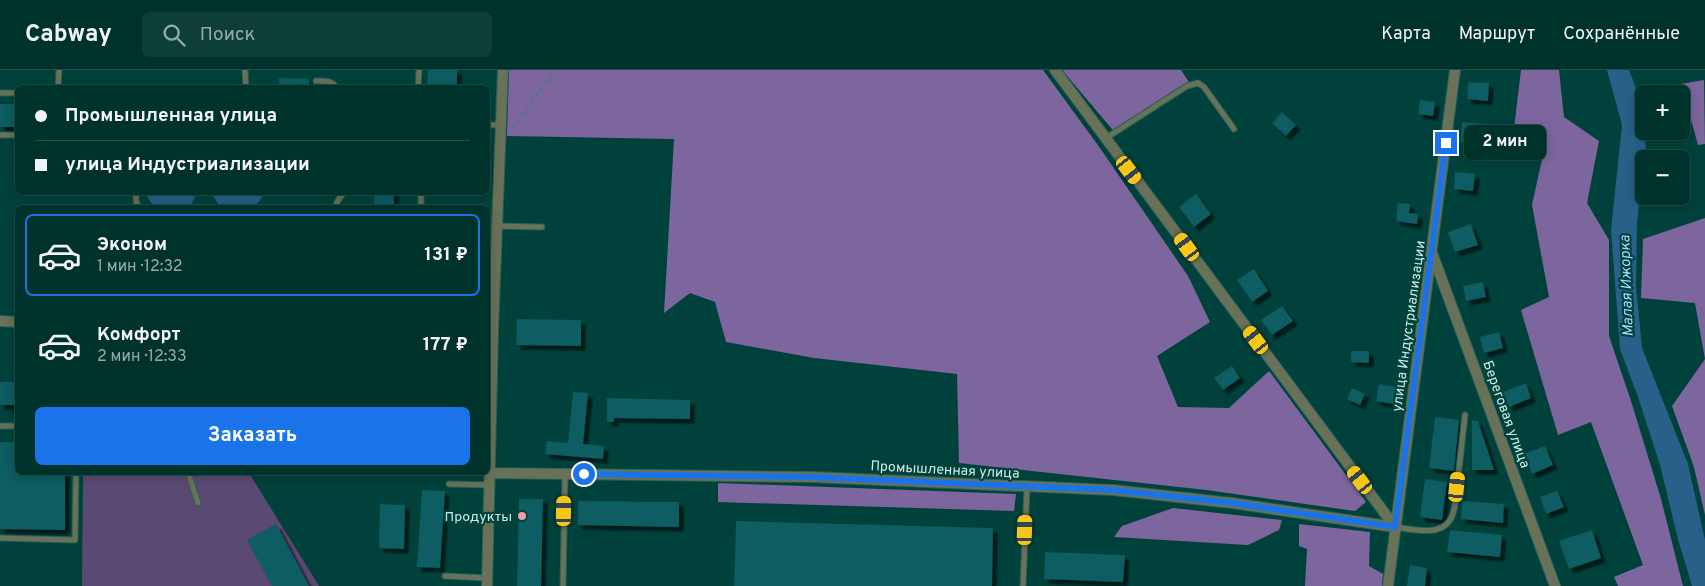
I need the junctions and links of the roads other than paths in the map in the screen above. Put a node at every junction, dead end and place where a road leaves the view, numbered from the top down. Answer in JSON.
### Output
{"nodes":[{"id":1,"x":59,"y":70,"type":"edge"},
{"id":2,"x":245,"y":70,"type":"edge"},
{"id":3,"x":419,"y":70,"type":"edge"},
{"id":4,"x":503,"y":70,"type":"edge"},
{"id":5,"x":1055,"y":70,"type":"edge"},
{"id":6,"x":1455,"y":70,"type":"edge"},
{"id":7,"x":316,"y":81,"type":"dead end"},
{"id":8,"x":58,"y":85,"type":"edge"},
{"id":9,"x":246,"y":85,"type":"edge"},
{"id":10,"x":335,"y":85,"type":"edge"},
{"id":11,"x":418,"y":85,"type":"edge"},
{"id":12,"x":0,"y":93,"type":"edge"},
{"id":13,"x":15,"y":94,"type":"edge"},
{"id":14,"x":490,"y":126,"type":"edge"},
{"id":15,"x":1234,"y":129,"type":"dead end"},
{"id":16,"x":501,"y":131,"type":"junction"},
{"id":17,"x":0,"y":135,"type":"edge"},
{"id":18,"x":15,"y":135,"type":"edge"},
{"id":19,"x":1106,"y":138,"type":"junction"},
{"id":20,"x":497,"y":226,"type":"junction"},
{"id":21,"x":542,"y":226,"type":"dead end"},
{"id":22,"x":1432,"y":252,"type":"junction"},
{"id":23,"x":0,"y":322,"type":"edge"},
{"id":24,"x":15,"y":322,"type":"edge"},
{"id":25,"x":490,"y":330,"type":"edge"},
{"id":26,"x":490,"y":366,"type":"edge"},
{"id":27,"x":1465,"y":415,"type":"dead end"},
{"id":28,"x":0,"y":426,"type":"edge"},
{"id":29,"x":15,"y":426,"type":"edge"},
{"id":30,"x":490,"y":431,"type":"edge"},
{"id":31,"x":491,"y":473,"type":"junction"},
{"id":32,"x":565,"y":474,"type":"junction"},
{"id":33,"x":76,"y":475,"type":"edge"},
{"id":34,"x":189,"y":475,"type":"edge"},
{"id":35,"x":449,"y":484,"type":"dead end"},
{"id":36,"x":490,"y":485,"type":"junction"},
{"id":37,"x":1027,"y":486,"type":"junction"},
{"id":38,"x":198,"y":503,"type":"dead end"},
{"id":39,"x":1395,"y":527,"type":"junction"},
{"id":40,"x":0,"y":538,"type":"edge"},
{"id":41,"x":444,"y":576,"type":"dead end"},
{"id":42,"x":488,"y":582,"type":"edge"},
{"id":43,"x":563,"y":586,"type":"edge"},
{"id":44,"x":1023,"y":586,"type":"edge"},
{"id":45,"x":1388,"y":586,"type":"edge"},
{"id":46,"x":1555,"y":586,"type":"edge"}],
"edges":[{"from":1,"to":8,"type":"lane"},
{"from":2,"to":9,"type":"lane"},
{"from":3,"to":11,"type":"lane"},
{"from":4,"to":16,"type":"street"},
{"from":5,"to":19,"type":"street"},
{"from":6,"to":22,"type":"street","name":"улица Индустриализации"},
{"from":7,"to":10,"type":"lane"},
{"from":12,"to":13,"type":"lane"},
{"from":14,"to":16,"type":"lane"},
{"from":15,"to":19,"type":"lane"},
{"from":16,"to":20,"type":"street"},
{"from":17,"to":18,"type":"lane"},
{"from":19,"to":39,"type":"street"},
{"from":20,"to":21,"type":"lane"},
{"from":20,"to":25,"type":"street"},
{"from":22,"to":39,"type":"street","name":"улица Индустриализации"},
{"from":22,"to":46,"type":"street","name":"Береговая улица"},
{"from":23,"to":24,"type":"street"},
{"from":25,"to":26,"type":"street"},
{"from":26,"to":30,"type":"street"},
{"from":27,"to":39,"type":"lane"},
{"from":28,"to":29,"type":"lane"},
{"from":30,"to":31,"type":"street"},
{"from":31,"to":32,"type":"street","name":"Промышленная улица"},
{"from":31,"to":36,"type":"street"},
{"from":32,"to":37,"type":"street","name":"Промышленная улица"},
{"from":32,"to":43,"type":"lane"},
{"from":33,"to":40,"type":"lane"},
{"from":34,"to":38,"type":"lane"},
{"from":35,"to":36,"type":"lane"},
{"from":36,"to":42,"type":"street"},
{"from":37,"to":39,"type":"street","name":"Промышленная улица"},
{"from":37,"to":44,"type":"lane"},
{"from":39,"to":45,"type":"street","name":"улица Индустриализации"},
{"from":41,"to":42,"type":"lane"}]}
